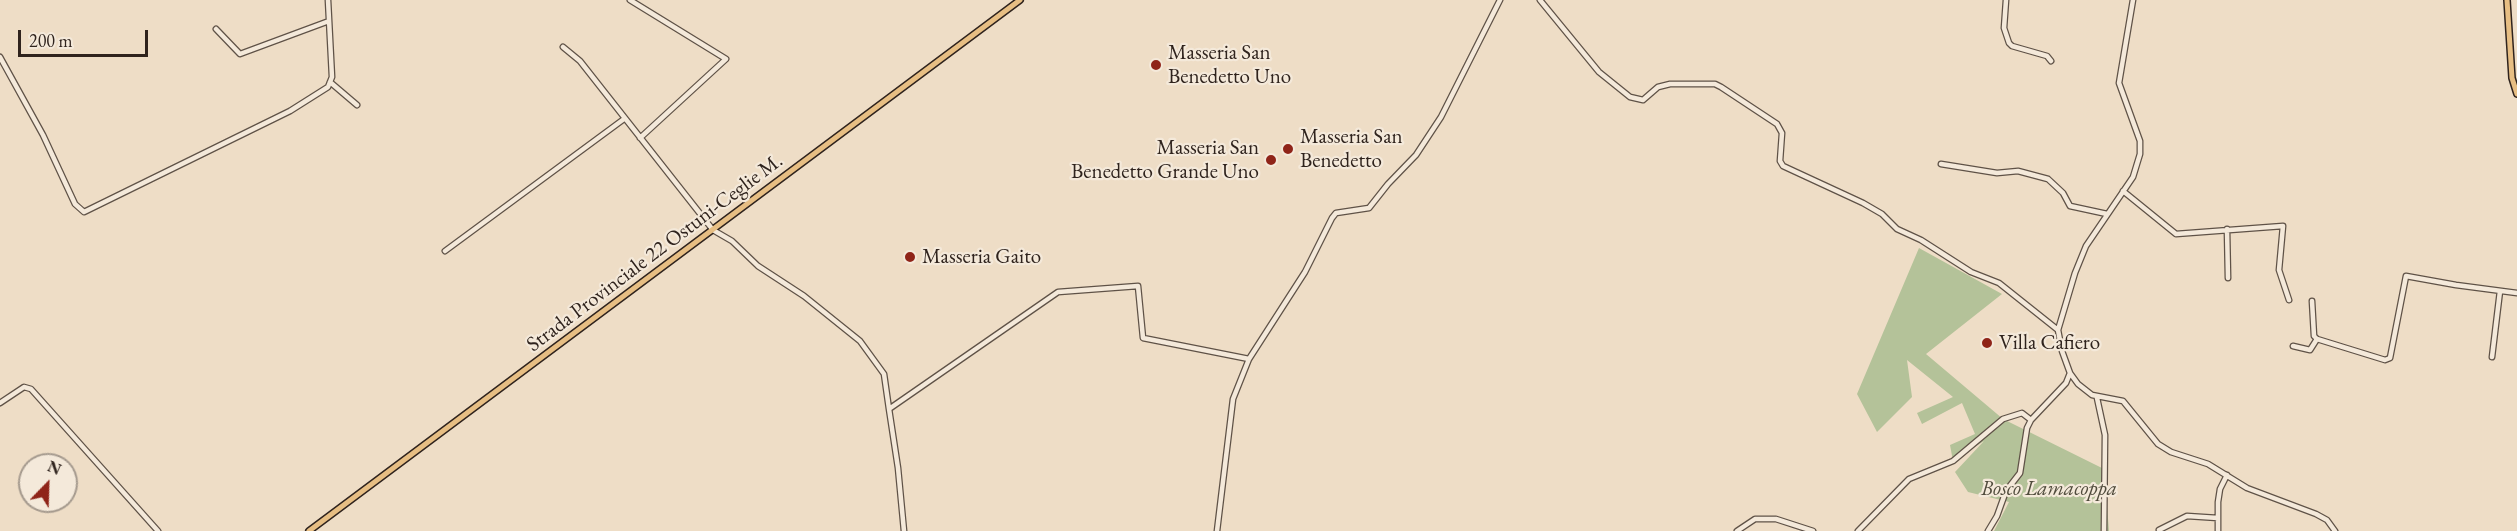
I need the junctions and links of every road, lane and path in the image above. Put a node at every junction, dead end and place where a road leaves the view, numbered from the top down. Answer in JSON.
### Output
{"nodes":[{"id":1,"x":328,"y":0,"type":"edge"},
{"id":2,"x":630,"y":0,"type":"edge"},
{"id":3,"x":1020,"y":0,"type":"edge"},
{"id":4,"x":1500,"y":0,"type":"edge"},
{"id":5,"x":1540,"y":0,"type":"edge"},
{"id":6,"x":2006,"y":0,"type":"edge"},
{"id":7,"x":2133,"y":0,"type":"edge"},
{"id":8,"x":2507,"y":0,"type":"edge"},
{"id":9,"x":329,"y":21,"type":"junction"},
{"id":10,"x":216,"y":29,"type":"dead end"},
{"id":11,"x":563,"y":47,"type":"dead end"},
{"id":12,"x":0,"y":57,"type":"edge"},
{"id":13,"x":2051,"y":61,"type":"dead end"},
{"id":14,"x":330,"y":82,"type":"junction"},
{"id":15,"x":2517,"y":94,"type":"edge"},
{"id":16,"x":357,"y":105,"type":"dead end"},
{"id":17,"x":624,"y":119,"type":"junction"},
{"id":18,"x":640,"y":138,"type":"junction"},
{"id":19,"x":1941,"y":164,"type":"dead end"},
{"id":20,"x":2123,"y":191,"type":"junction"},
{"id":21,"x":2107,"y":214,"type":"junction"},
{"id":22,"x":2227,"y":229,"type":"junction"},
{"id":23,"x":713,"y":230,"type":"junction"},
{"id":24,"x":445,"y":251,"type":"dead end"},
{"id":25,"x":2228,"y":278,"type":"dead end"},
{"id":26,"x":2500,"y":291,"type":"junction"},
{"id":27,"x":2517,"y":293,"type":"edge"},
{"id":28,"x":2289,"y":300,"type":"dead end"},
{"id":29,"x":2312,"y":301,"type":"dead end"},
{"id":30,"x":2058,"y":330,"type":"junction"},
{"id":31,"x":2317,"y":339,"type":"junction"},
{"id":32,"x":2294,"y":346,"type":"dead end"},
{"id":33,"x":2492,"y":357,"type":"dead end"},
{"id":34,"x":1249,"y":360,"type":"junction"},
{"id":35,"x":2070,"y":374,"type":"junction"},
{"id":36,"x":2097,"y":398,"type":"junction"},
{"id":37,"x":0,"y":403,"type":"edge"},
{"id":38,"x":890,"y":408,"type":"junction"},
{"id":39,"x":2031,"y":420,"type":"junction"},
{"id":40,"x":2226,"y":475,"type":"junction"},
{"id":41,"x":2218,"y":518,"type":"junction"},
{"id":42,"x":2159,"y":530,"type":"edge"},
{"id":43,"x":158,"y":531,"type":"edge"},
{"id":44,"x":309,"y":531,"type":"edge"},
{"id":45,"x":904,"y":531,"type":"edge"},
{"id":46,"x":1217,"y":531,"type":"edge"},
{"id":47,"x":1737,"y":531,"type":"edge"},
{"id":48,"x":1813,"y":531,"type":"edge"},
{"id":49,"x":1858,"y":531,"type":"edge"},
{"id":50,"x":1988,"y":531,"type":"edge"},
{"id":51,"x":2104,"y":531,"type":"edge"},
{"id":52,"x":2218,"y":531,"type":"edge"},
{"id":53,"x":2335,"y":531,"type":"edge"}],
"edges":[{"from":1,"to":9,"type":"street"},
{"from":2,"to":18,"type":"street"},
{"from":3,"to":23,"type":"main road","name":"Strada Provinciale 22 Ostuni-Ceglie M."},
{"from":4,"to":34,"type":"street"},
{"from":5,"to":30,"type":"street"},
{"from":6,"to":13,"type":"street"},
{"from":7,"to":20,"type":"street"},
{"from":8,"to":15,"type":"main road"},
{"from":9,"to":10,"type":"street"},
{"from":9,"to":14,"type":"street"},
{"from":11,"to":17,"type":"street"},
{"from":12,"to":14,"type":"street"},
{"from":14,"to":16,"type":"street"},
{"from":17,"to":18,"type":"street"},
{"from":17,"to":24,"type":"street"},
{"from":18,"to":23,"type":"street"},
{"from":19,"to":21,"type":"street"},
{"from":20,"to":21,"type":"street"},
{"from":20,"to":22,"type":"street"},
{"from":21,"to":30,"type":"street"},
{"from":22,"to":25,"type":"street"},
{"from":22,"to":28,"type":"street"},
{"from":23,"to":38,"type":"street"},
{"from":23,"to":44,"type":"main road","name":"Strada Provinciale 22 Ostuni-Ceglie M."},
{"from":26,"to":27,"type":"street"},
{"from":26,"to":31,"type":"street"},
{"from":26,"to":33,"type":"street"},
{"from":29,"to":31,"type":"street"},
{"from":30,"to":35,"type":"street"},
{"from":31,"to":32,"type":"street"},
{"from":34,"to":38,"type":"street"},
{"from":34,"to":46,"type":"street"},
{"from":35,"to":36,"type":"street"},
{"from":35,"to":39,"type":"street"},
{"from":36,"to":40,"type":"street"},
{"from":36,"to":51,"type":"street"},
{"from":37,"to":43,"type":"street"},
{"from":38,"to":45,"type":"street"},
{"from":39,"to":49,"type":"street"},
{"from":39,"to":50,"type":"street"},
{"from":40,"to":41,"type":"street"},
{"from":40,"to":53,"type":"street"},
{"from":41,"to":42,"type":"street"},
{"from":41,"to":52,"type":"street"},
{"from":47,"to":48,"type":"street"}]}
